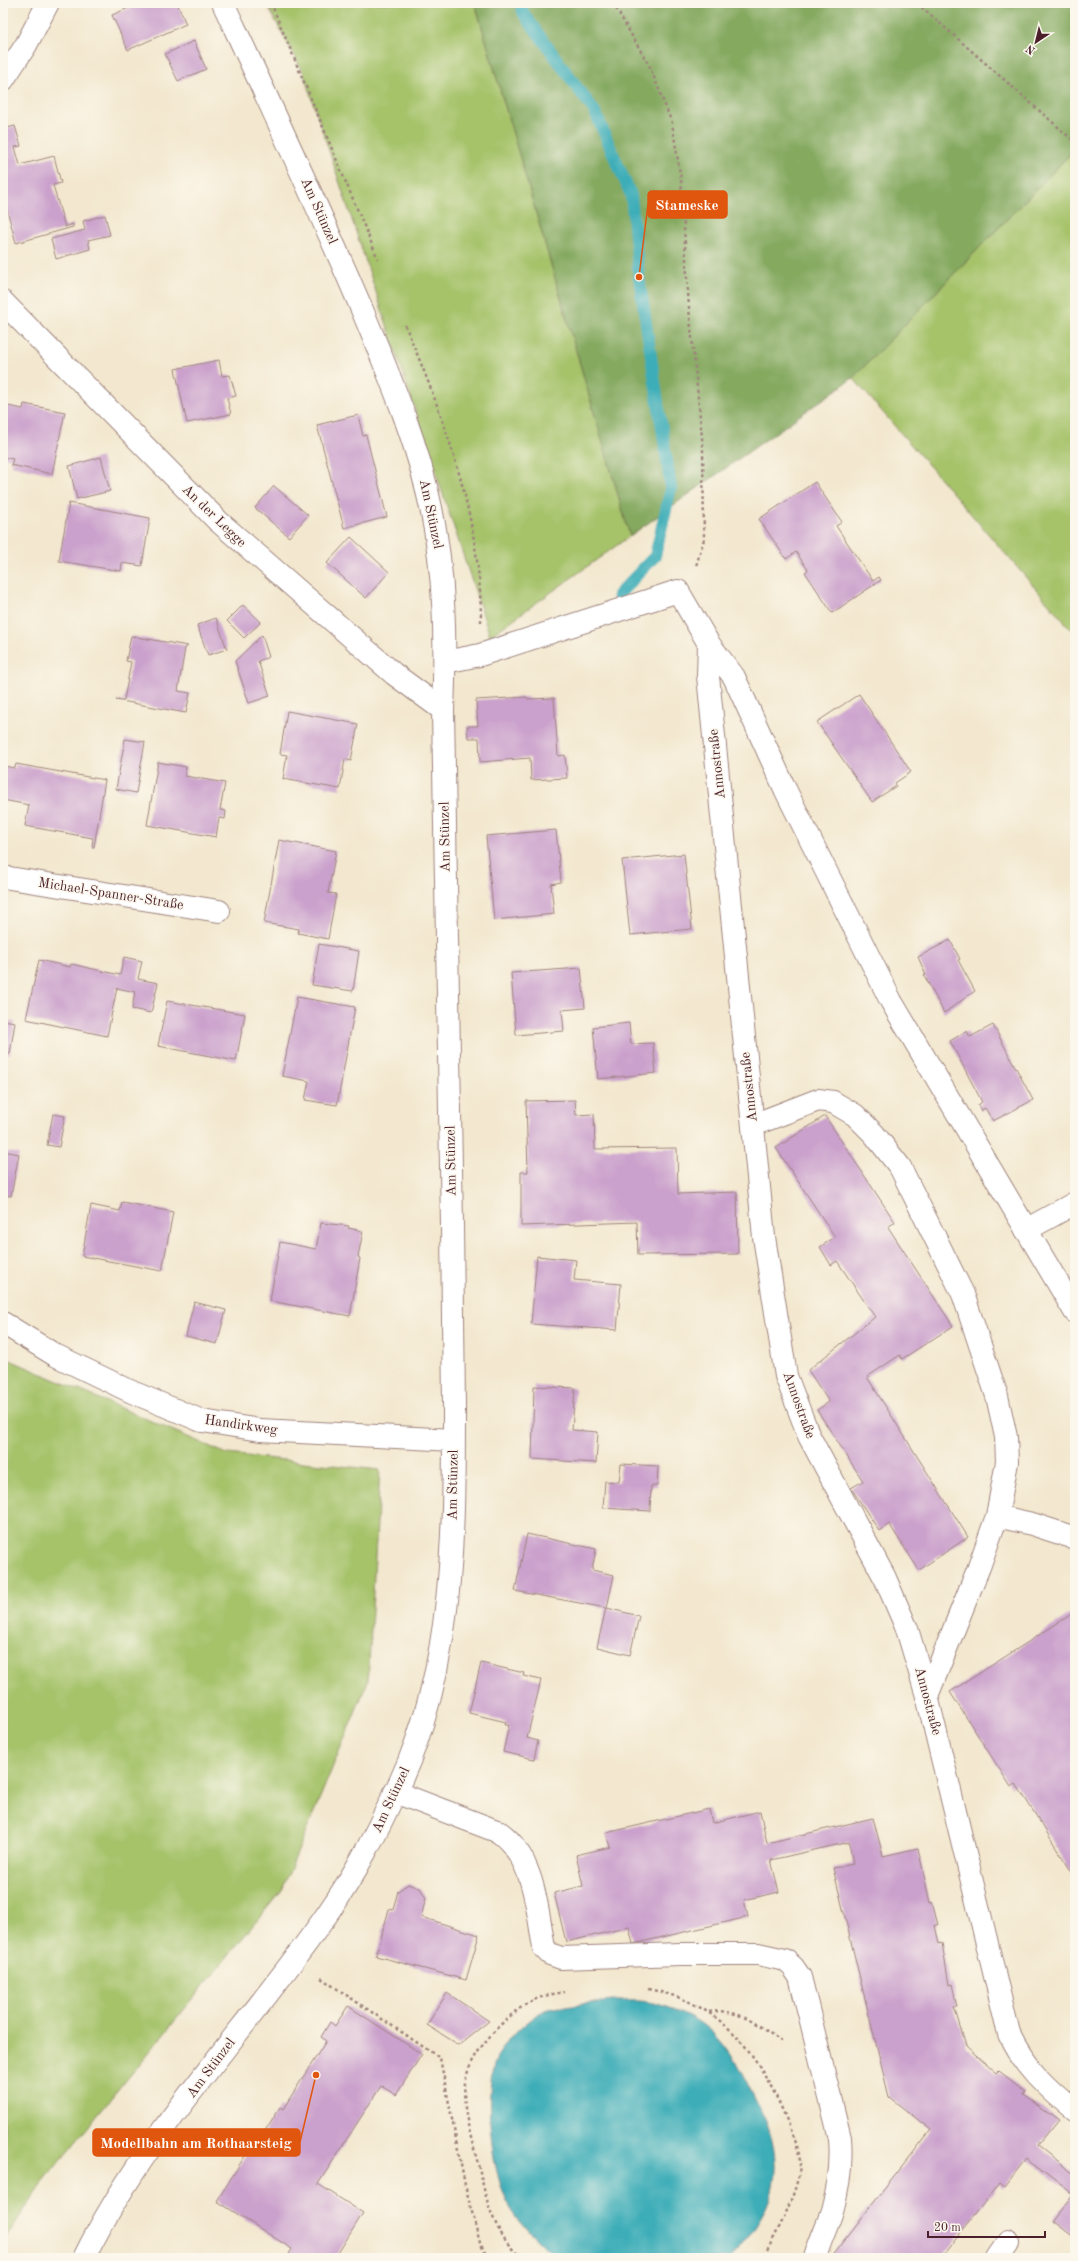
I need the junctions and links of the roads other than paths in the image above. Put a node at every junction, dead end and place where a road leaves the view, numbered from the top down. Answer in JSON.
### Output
{"nodes":[{"id":1,"x":48,"y":3,"type":"edge"},
{"id":2,"x":223,"y":3,"type":"edge"},
{"id":3,"x":3,"y":80,"type":"edge"},
{"id":4,"x":3,"y":302,"type":"edge"},
{"id":5,"x":709,"y":644,"type":"junction"},
{"id":6,"x":445,"y":662,"type":"junction"},
{"id":7,"x":443,"y":710,"type":"junction"},
{"id":8,"x":3,"y":877,"type":"edge"},
{"id":9,"x":219,"y":911,"type":"dead end"},
{"id":10,"x":753,"y":1125,"type":"junction"},
{"id":11,"x":1075,"y":1203,"type":"edge"},
{"id":12,"x":1026,"y":1230,"type":"junction"},
{"id":13,"x":1075,"y":1312,"type":"edge"},
{"id":14,"x":3,"y":1323,"type":"edge"},
{"id":15,"x":454,"y":1440,"type":"junction"},
{"id":16,"x":997,"y":1516,"type":"junction"},
{"id":17,"x":1075,"y":1538,"type":"edge"},
{"id":18,"x":927,"y":1696,"type":"junction"},
{"id":19,"x":395,"y":1792,"type":"junction"},
{"id":20,"x":1075,"y":2111,"type":"edge"},
{"id":21,"x":84,"y":2258,"type":"edge"},
{"id":22,"x":815,"y":2258,"type":"edge"}],
"edges":[{"from":1,"to":3,"type":"street"},
{"from":2,"to":6,"type":"street","name":"Am Stünzel"},
{"from":4,"to":7,"type":"street","name":"An der Legge"},
{"from":5,"to":6,"type":"street","name":"Annostraße"},
{"from":5,"to":10,"type":"street","name":"Annostraße"},
{"from":5,"to":12,"type":"street","name":"Annostraße"},
{"from":6,"to":7,"type":"street","name":"Am Stünzel"},
{"from":7,"to":15,"type":"street","name":"Am Stünzel"},
{"from":8,"to":9,"type":"street","name":"Michael-Spanner-Straße"},
{"from":10,"to":16,"type":"street"},
{"from":10,"to":18,"type":"street","name":"Annostraße"},
{"from":11,"to":12,"type":"street"},
{"from":12,"to":13,"type":"street","name":"Annostraße"},
{"from":14,"to":15,"type":"street","name":"Handirkweg"},
{"from":15,"to":19,"type":"street","name":"Am Stünzel"},
{"from":16,"to":17,"type":"street"},
{"from":16,"to":18,"type":"street"},
{"from":18,"to":20,"type":"street","name":"Annostraße"},
{"from":19,"to":21,"type":"street","name":"Am Stünzel"},
{"from":19,"to":22,"type":"street"}]}
